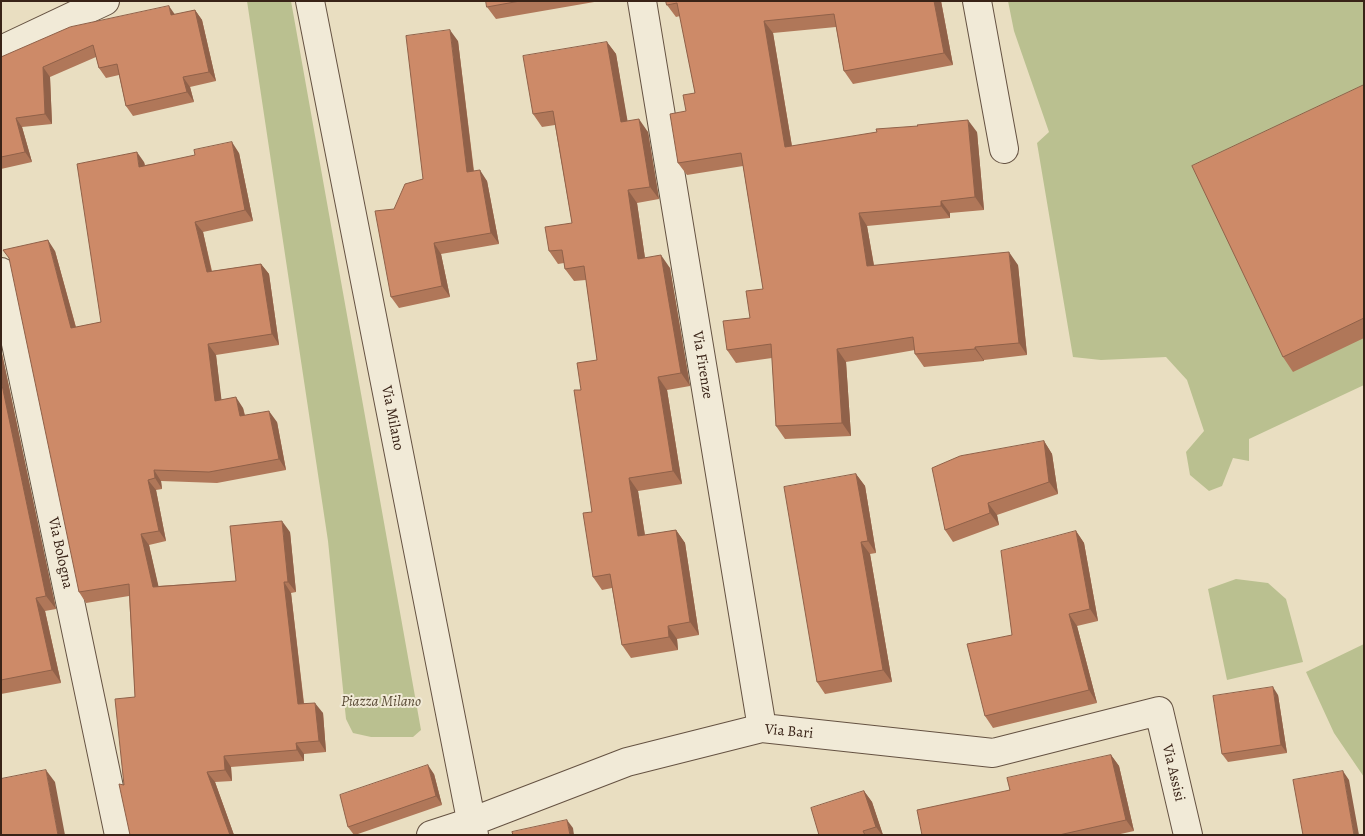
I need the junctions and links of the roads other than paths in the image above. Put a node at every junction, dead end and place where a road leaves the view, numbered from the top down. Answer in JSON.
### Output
{"nodes":[{"id":1,"x":105,"y":1,"type":"edge"},
{"id":2,"x":310,"y":1,"type":"edge"},
{"id":3,"x":642,"y":1,"type":"edge"},
{"id":4,"x":978,"y":1,"type":"edge"},
{"id":5,"x":1,"y":50,"type":"edge"},
{"id":6,"x":1004,"y":149,"type":"dead end"},
{"id":7,"x":1,"y":272,"type":"edge"},
{"id":8,"x":1159,"y":711,"type":"joint"},
{"id":9,"x":762,"y":728,"type":"junction"},
{"id":10,"x":472,"y":828,"type":"edge"},
{"id":11,"x":119,"y":835,"type":"edge"},
{"id":12,"x":431,"y":835,"type":"edge"},
{"id":13,"x":1188,"y":835,"type":"edge"}],
"edges":[{"from":1,"to":5,"type":"street"},
{"from":2,"to":10,"type":"street","name":"Via Milano"},
{"from":3,"to":9,"type":"street","name":"Via Firenze"},
{"from":4,"to":6,"type":"street"},
{"from":7,"to":11,"type":"street","name":"Via Bologna"},
{"from":8,"to":9,"type":"street","name":"Via Bari"},
{"from":8,"to":13,"type":"street","name":"Via Assisi"},
{"from":9,"to":10,"type":"street","name":"Via Bari"},
{"from":10,"to":12,"type":"street","name":"Via Bari"}]}
